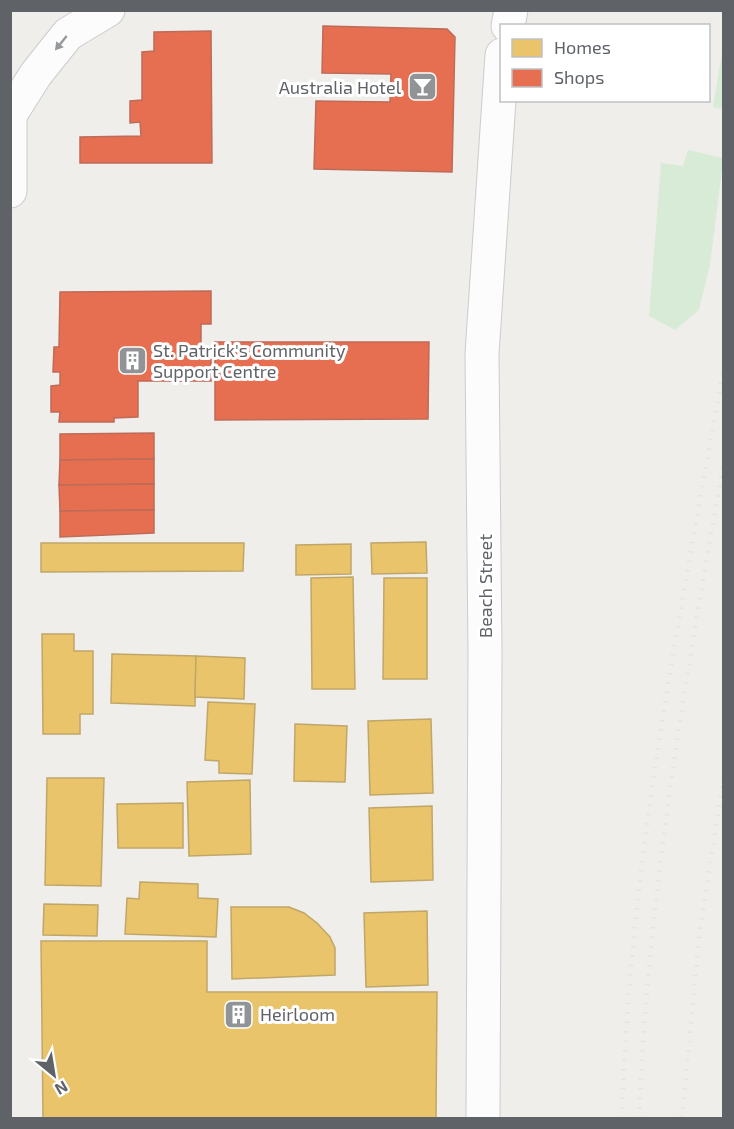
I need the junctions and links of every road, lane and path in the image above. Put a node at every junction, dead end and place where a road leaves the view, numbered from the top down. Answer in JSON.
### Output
{"nodes":[{"id":1,"x":108,"y":10,"type":"edge"},
{"id":2,"x":500,"y":71,"type":"edge"},
{"id":3,"x":11,"y":107,"type":"edge"},
{"id":4,"x":10,"y":191,"type":"edge"},
{"id":5,"x":483,"y":1119,"type":"edge"}],
"edges":[{"from":1,"to":3,"type":"street","one_way":true},
{"from":2,"to":5,"type":"street","name":"Beach Street"},
{"from":3,"to":4,"type":"street"}]}
